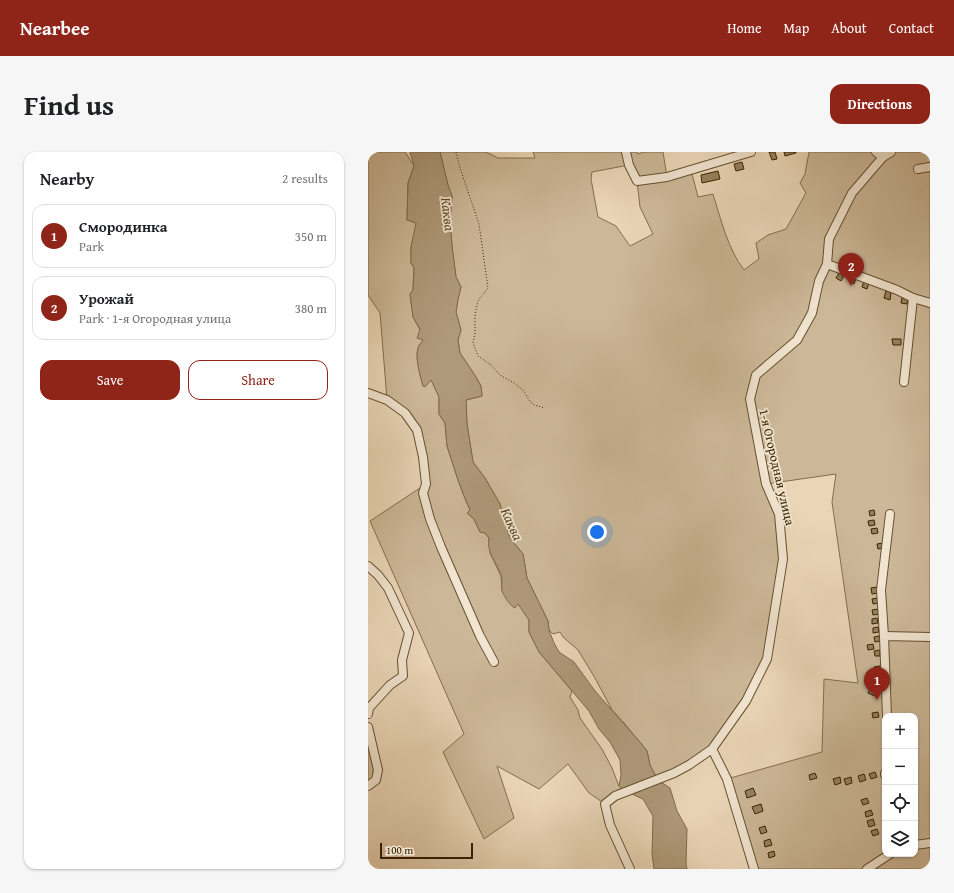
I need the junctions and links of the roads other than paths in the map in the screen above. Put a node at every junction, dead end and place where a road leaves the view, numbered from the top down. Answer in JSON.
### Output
{"nodes":[{"id":1,"x":626,"y":152,"type":"edge"},
{"id":2,"x":751,"y":152,"type":"edge"},
{"id":3,"x":876,"y":152,"type":"edge"},
{"id":4,"x":891,"y":152,"type":"edge"},
{"id":5,"x":883,"y":157,"type":"junction"},
{"id":6,"x":930,"y":167,"type":"edge"},
{"id":7,"x":918,"y":169,"type":"dead end"},
{"id":8,"x":827,"y":264,"type":"junction"},
{"id":9,"x":913,"y":298,"type":"junction"},
{"id":10,"x":930,"y":303,"type":"edge"},
{"id":11,"x":904,"y":382,"type":"dead end"},
{"id":12,"x":368,"y":393,"type":"edge"},
{"id":13,"x":890,"y":514,"type":"dead end"},
{"id":14,"x":368,"y":566,"type":"edge"},
{"id":15,"x":884,"y":636,"type":"junction"},
{"id":16,"x":930,"y":637,"type":"edge"},
{"id":17,"x":494,"y":662,"type":"dead end"},
{"id":18,"x":887,"y":713,"type":"edge"},
{"id":19,"x":368,"y":714,"type":"edge"},
{"id":20,"x":368,"y":727,"type":"edge"},
{"id":21,"x":712,"y":749,"type":"junction"},
{"id":22,"x":368,"y":786,"type":"edge"},
{"id":23,"x":930,"y":843,"type":"edge"},
{"id":24,"x":918,"y":845,"type":"edge"},
{"id":25,"x":885,"y":857,"type":"edge"},
{"id":26,"x":630,"y":869,"type":"edge"},
{"id":27,"x":754,"y":869,"type":"edge"},
{"id":28,"x":867,"y":869,"type":"edge"}],
"edges":[{"from":1,"to":2,"type":"street"},
{"from":3,"to":5,"type":"street"},
{"from":4,"to":5,"type":"street","name":"1-я Огородная улица"},
{"from":5,"to":8,"type":"street","name":"1-я Огородная улица"},
{"from":6,"to":7,"type":"street"},
{"from":8,"to":9,"type":"street"},
{"from":8,"to":21,"type":"street","name":"1-я Огородная улица"},
{"from":9,"to":10,"type":"street"},
{"from":9,"to":11,"type":"street"},
{"from":12,"to":17,"type":"street"},
{"from":13,"to":15,"type":"street"},
{"from":14,"to":19,"type":"street"},
{"from":15,"to":16,"type":"street"},
{"from":15,"to":18,"type":"street"},
{"from":20,"to":22,"type":"street"},
{"from":21,"to":26,"type":"street","name":"1-я Огородная улица"},
{"from":21,"to":27,"type":"street"},
{"from":23,"to":24,"type":"street"},
{"from":25,"to":28,"type":"street"}]}
